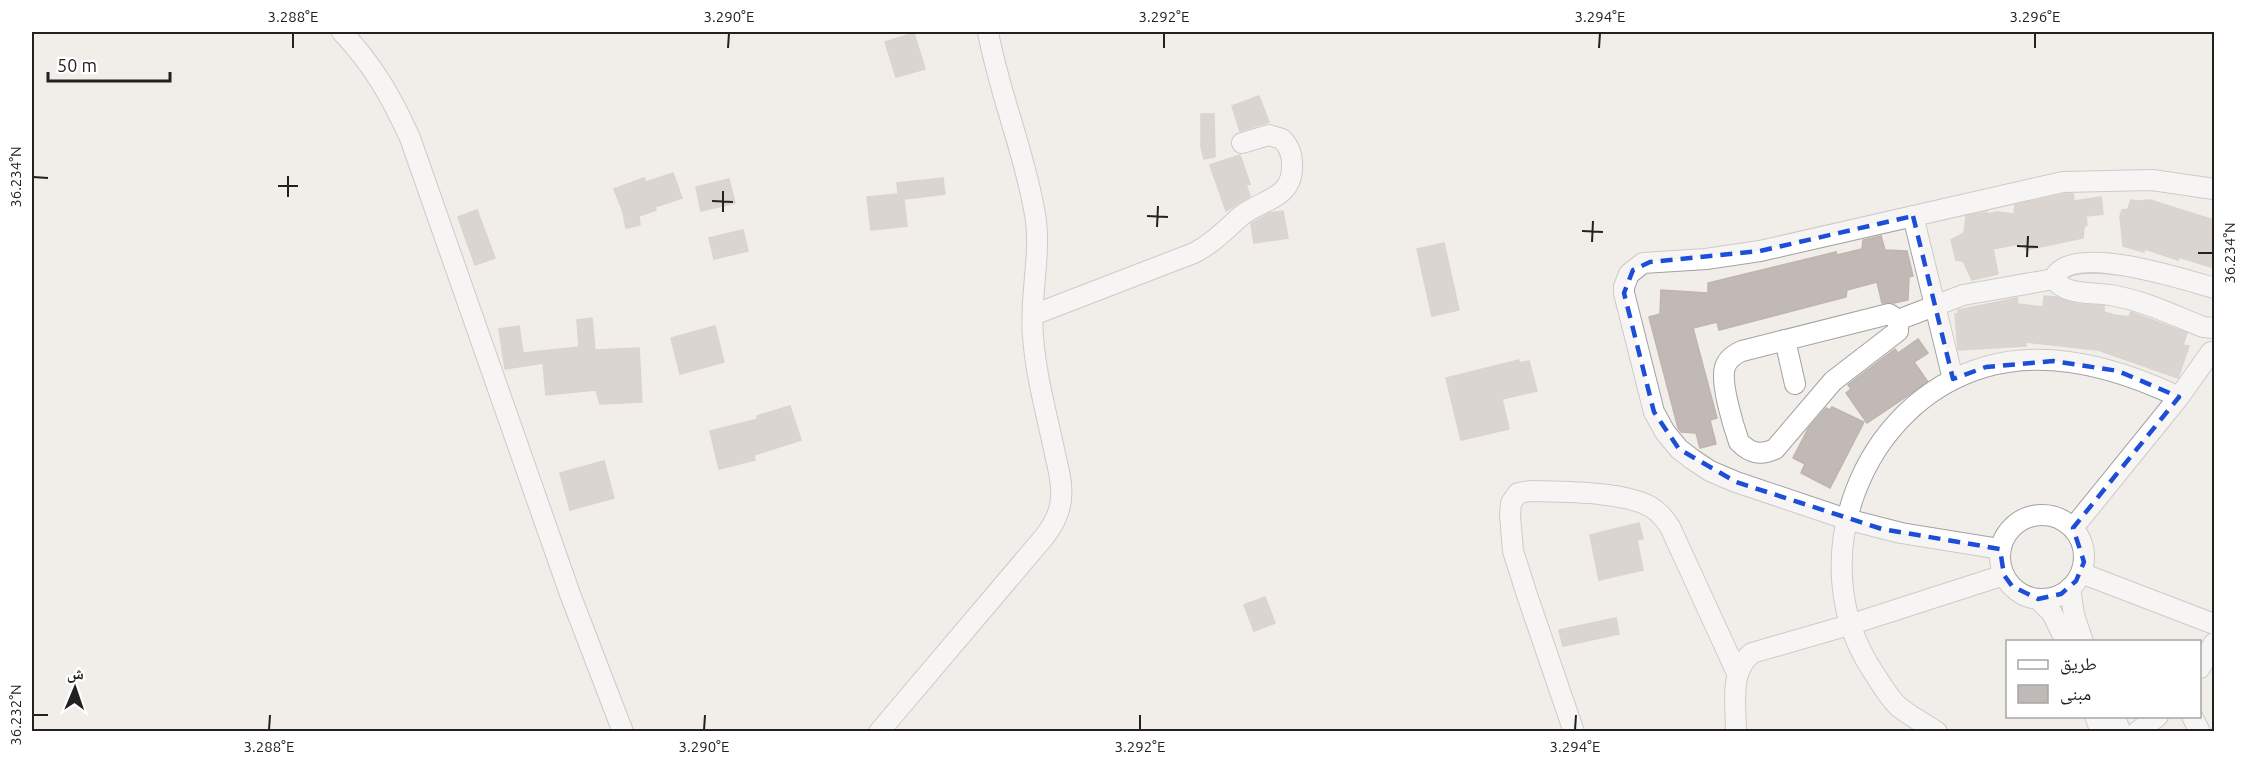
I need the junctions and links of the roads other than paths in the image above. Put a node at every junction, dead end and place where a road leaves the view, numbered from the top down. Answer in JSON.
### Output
{"nodes":[{"id":1,"x":342,"y":32,"type":"edge"},
{"id":2,"x":988,"y":32,"type":"edge"},
{"id":3,"x":1242,"y":143,"type":"dead end"},
{"id":4,"x":2214,"y":189,"type":"edge"},
{"id":5,"x":1913,"y":216,"type":"junction"},
{"id":6,"x":2054,"y":279,"type":"junction"},
{"id":7,"x":2214,"y":288,"type":"edge"},
{"id":8,"x":1934,"y":305,"type":"junction"},
{"id":9,"x":1033,"y":315,"type":"junction"},
{"id":10,"x":1898,"y":320,"type":"junction"},
{"id":11,"x":2214,"y":328,"type":"edge"},
{"id":12,"x":1785,"y":340,"type":"junction"},
{"id":13,"x":2211,"y":352,"type":"dead end"},
{"id":14,"x":1953,"y":379,"type":"junction"},
{"id":15,"x":1795,"y":384,"type":"dead end"},
{"id":16,"x":2179,"y":397,"type":"junction"},
{"id":17,"x":1846,"y":519,"type":"junction"},
{"id":18,"x":2073,"y":528,"type":"junction"},
{"id":19,"x":2000,"y":549,"type":"junction"},
{"id":20,"x":2004,"y":575,"type":"junction"},
{"id":21,"x":2076,"y":580,"type":"junction"},
{"id":22,"x":2038,"y":599,"type":"junction"},
{"id":23,"x":2214,"y":624,"type":"edge"},
{"id":24,"x":1849,"y":625,"type":"junction"},
{"id":25,"x":2065,"y":640,"type":"edge"},
{"id":26,"x":2082,"y":640,"type":"edge"},
{"id":27,"x":2214,"y":643,"type":"edge"},
{"id":28,"x":2201,"y":665,"type":"edge"},
{"id":29,"x":1737,"y":673,"type":"junction"},
{"id":30,"x":2096,"y":718,"type":"edge"},
{"id":31,"x":2114,"y":718,"type":"edge"},
{"id":32,"x":2157,"y":718,"type":"edge"},
{"id":33,"x":2193,"y":718,"type":"edge"},
{"id":34,"x":623,"y":732,"type":"edge"},
{"id":35,"x":879,"y":732,"type":"edge"},
{"id":36,"x":1574,"y":732,"type":"edge"},
{"id":37,"x":1736,"y":732,"type":"edge"},
{"id":38,"x":1937,"y":732,"type":"edge"},
{"id":39,"x":2102,"y":732,"type":"edge"},
{"id":40,"x":2121,"y":732,"type":"edge"},
{"id":41,"x":2137,"y":732,"type":"edge"},
{"id":42,"x":2200,"y":732,"type":"edge"}],
"edges":[{"from":1,"to":34,"type":"street"},
{"from":2,"to":9,"type":"street"},
{"from":3,"to":9,"type":"street"},
{"from":4,"to":5,"type":"street"},
{"from":5,"to":8,"type":"street"},
{"from":5,"to":17,"type":"street"},
{"from":6,"to":7,"type":"street"},
{"from":6,"to":8,"type":"street"},
{"from":6,"to":11,"type":"street"},
{"from":8,"to":10,"type":"street"},
{"from":8,"to":14,"type":"street"},
{"from":9,"to":35,"type":"street"},
{"from":10,"to":12,"type":"street"},
{"from":10,"to":12,"type":"street"},
{"from":12,"to":15,"type":"street"},
{"from":13,"to":16,"type":"street"},
{"from":14,"to":16,"type":"street"},
{"from":14,"to":17,"type":"street"},
{"from":16,"to":18,"type":"street"},
{"from":17,"to":19,"type":"street"},
{"from":17,"to":24,"type":"street"},
{"from":18,"to":19,"type":"street"},
{"from":18,"to":21,"type":"street"},
{"from":19,"to":20,"type":"street"},
{"from":20,"to":22,"type":"street"},
{"from":20,"to":24,"type":"street"},
{"from":21,"to":22,"type":"street"},
{"from":21,"to":23,"type":"street"},
{"from":21,"to":26,"type":"street"},
{"from":22,"to":25,"type":"street"},
{"from":24,"to":29,"type":"street"},
{"from":24,"to":38,"type":"street"},
{"from":27,"to":28,"type":"street"},
{"from":29,"to":36,"type":"street"},
{"from":29,"to":37,"type":"street"},
{"from":30,"to":39,"type":"street"},
{"from":31,"to":40,"type":"street"},
{"from":32,"to":41,"type":"street"},
{"from":33,"to":42,"type":"street"}]}
